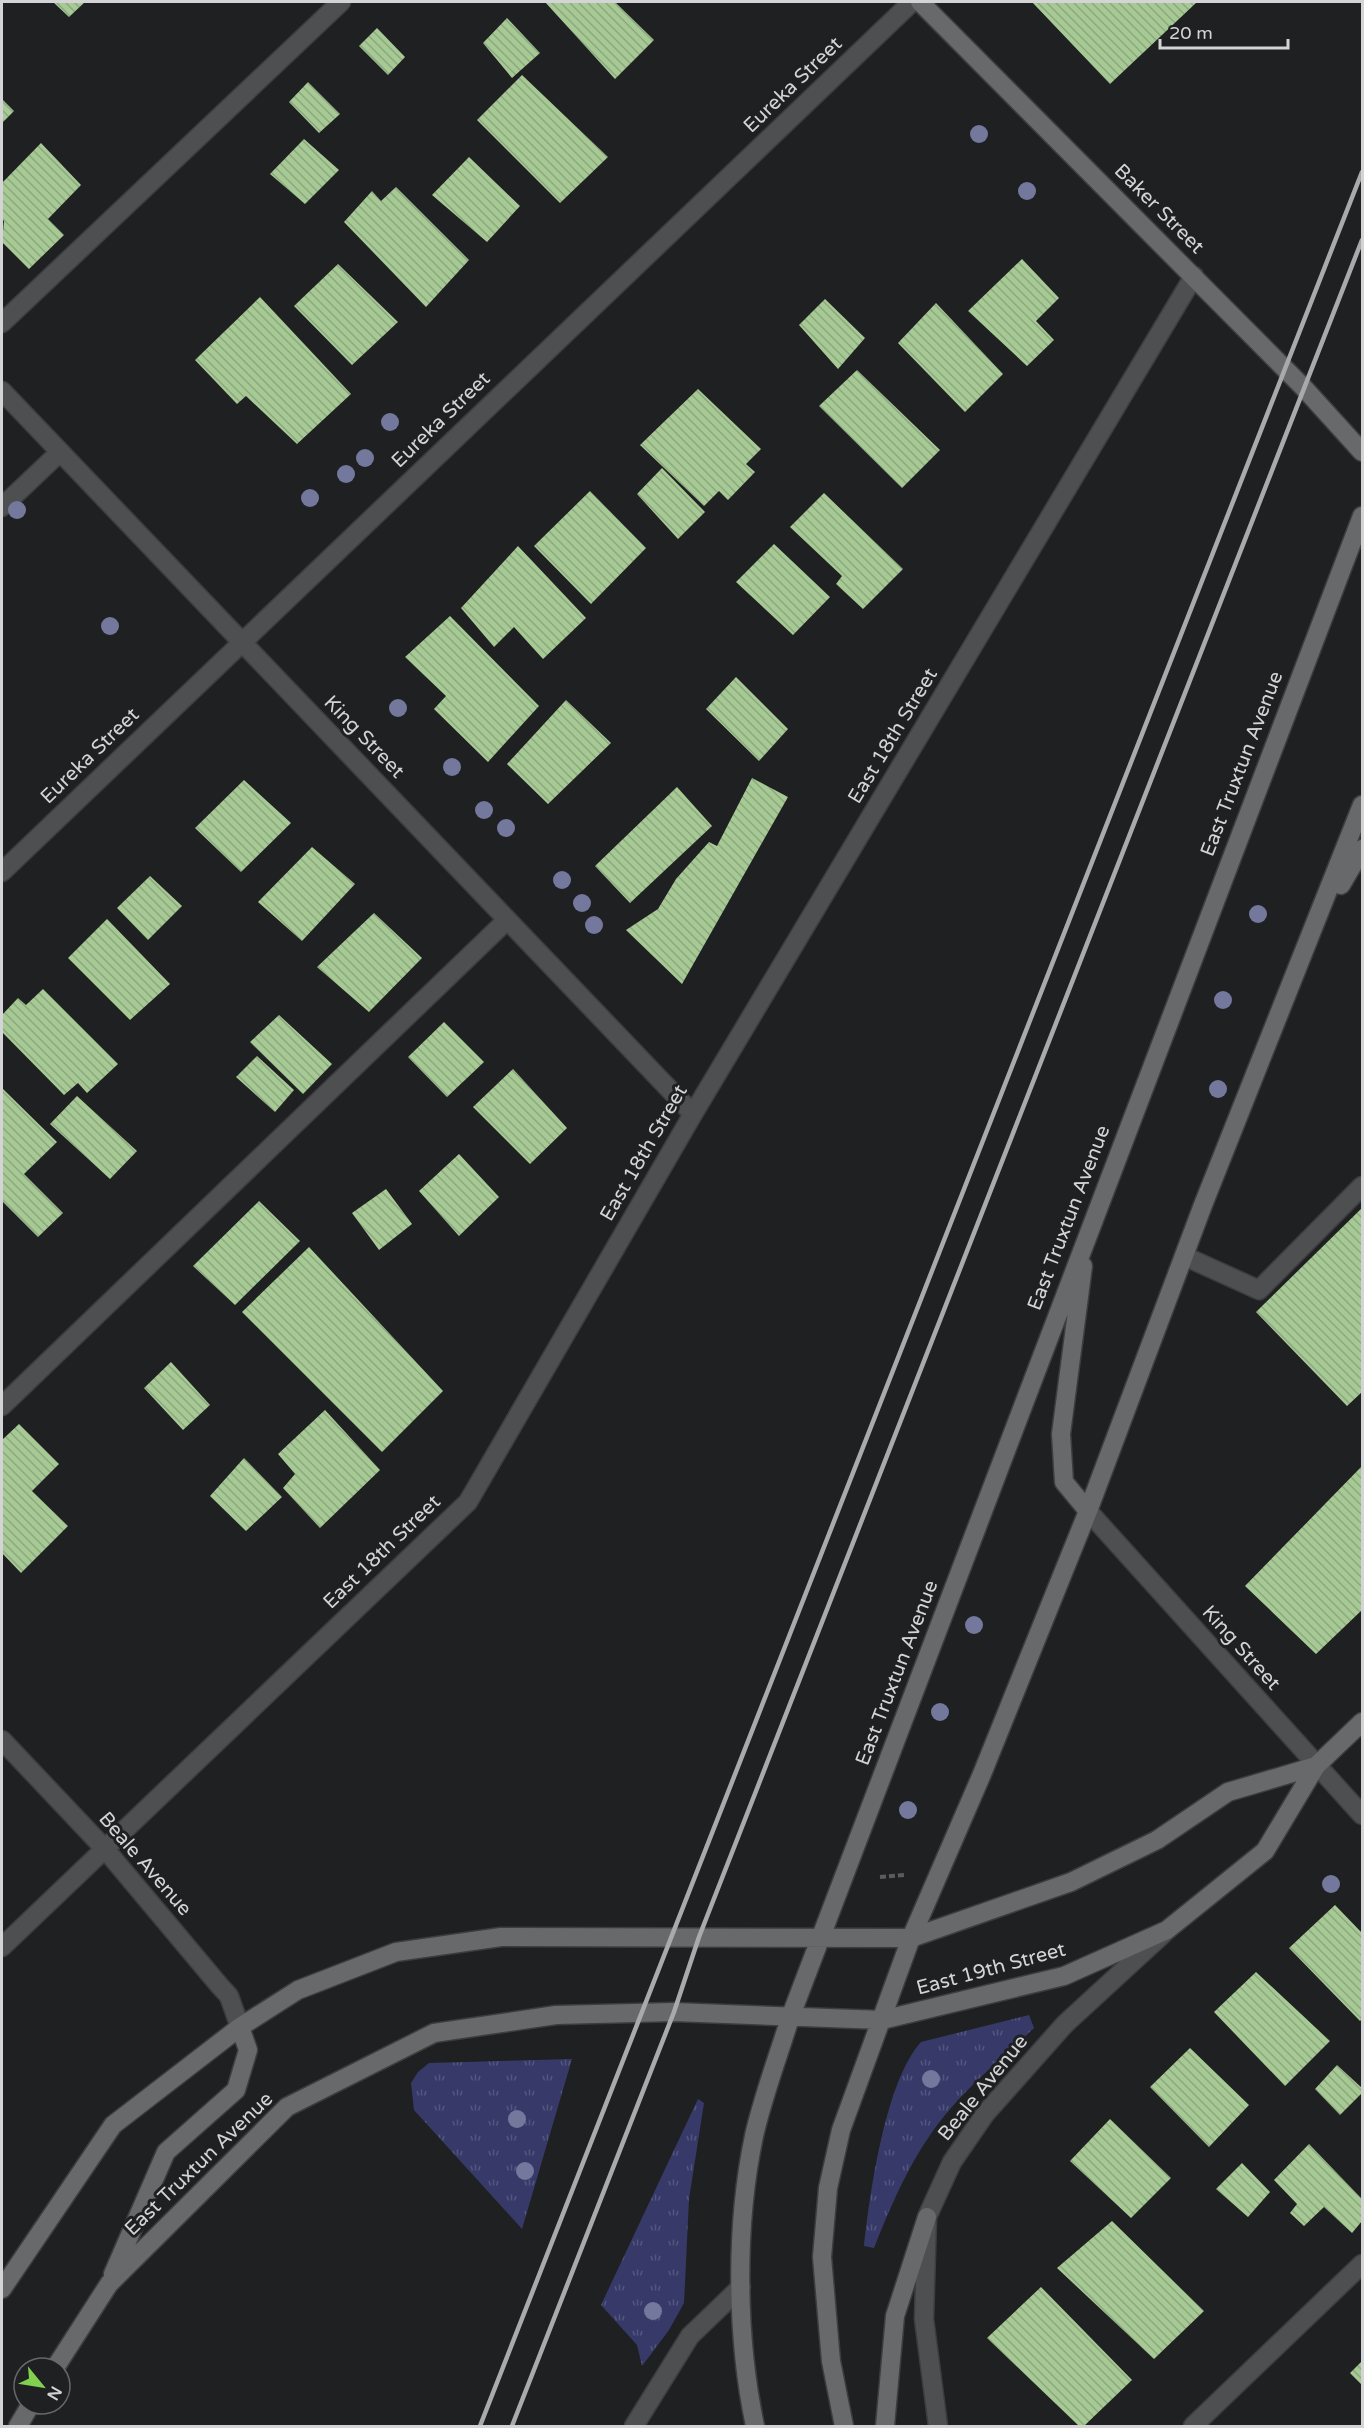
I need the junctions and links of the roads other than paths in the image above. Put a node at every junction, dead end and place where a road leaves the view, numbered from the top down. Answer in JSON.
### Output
{"nodes":[{"id":1,"x":341,"y":2,"type":"edge"},
{"id":2,"x":912,"y":2,"type":"edge"},
{"id":3,"x":920,"y":2,"type":"edge"},
{"id":4,"x":1194,"y":276,"type":"junction"},
{"id":5,"x":2,"y":323,"type":"edge"},
{"id":6,"x":2,"y":391,"type":"edge"},
{"id":7,"x":60,"y":452,"type":"junction"},
{"id":8,"x":1362,"y":452,"type":"edge"},
{"id":9,"x":2,"y":507,"type":"edge"},
{"id":10,"x":1362,"y":516,"type":"edge"},
{"id":11,"x":242,"y":642,"type":"junction"},
{"id":12,"x":1362,"y":805,"type":"edge"},
{"id":13,"x":1362,"y":849,"type":"edge"},
{"id":14,"x":2,"y":872,"type":"edge"},
{"id":15,"x":507,"y":920,"type":"junction"},
{"id":16,"x":1312,"y":935,"type":"junction"},
{"id":17,"x":693,"y":1114,"type":"junction"},
{"id":18,"x":1362,"y":1186,"type":"edge"},
{"id":19,"x":1088,"y":1234,"type":"junction"},
{"id":20,"x":1184,"y":1256,"type":"junction"},
{"id":21,"x":2,"y":1406,"type":"edge"},
{"id":22,"x":1088,"y":1510,"type":"junction"},
{"id":23,"x":1362,"y":1722,"type":"edge"},
{"id":24,"x":2,"y":1740,"type":"edge"},
{"id":25,"x":1316,"y":1766,"type":"junction"},
{"id":26,"x":1362,"y":1815,"type":"edge"},
{"id":27,"x":105,"y":1849,"type":"junction"},
{"id":28,"x":1167,"y":1930,"type":"junction"},
{"id":29,"x":820,"y":1937,"type":"junction"},
{"id":30,"x":911,"y":1938,"type":"junction"},
{"id":31,"x":2,"y":1947,"type":"edge"},
{"id":32,"x":790,"y":2018,"type":"junction"},
{"id":33,"x":882,"y":2020,"type":"junction"},
{"id":34,"x":240,"y":2027,"type":"junction"},
{"id":35,"x":927,"y":2217,"type":"junction"},
{"id":36,"x":1362,"y":2264,"type":"edge"},
{"id":37,"x":109,"y":2284,"type":"junction"},
{"id":38,"x":741,"y":2287,"type":"junction"},
{"id":39,"x":2,"y":2289,"type":"edge"},
{"id":40,"x":63,"y":2356,"type":"edge"},
{"id":41,"x":634,"y":2427,"type":"edge"},
{"id":42,"x":755,"y":2427,"type":"edge"},
{"id":43,"x":844,"y":2427,"type":"edge"},
{"id":44,"x":885,"y":2427,"type":"edge"},
{"id":45,"x":938,"y":2427,"type":"edge"},
{"id":46,"x":1193,"y":2427,"type":"edge"}],
"edges":[{"from":1,"to":5,"type":"street"},
{"from":2,"to":11,"type":"street","name":"Eureka Street"},
{"from":3,"to":4,"type":"main road","name":"Baker Street"},
{"from":4,"to":8,"type":"main road","name":"Baker Street"},
{"from":4,"to":17,"type":"street","name":"East 18th Street"},
{"from":6,"to":7,"type":"street","name":"King Street"},
{"from":7,"to":9,"type":"street"},
{"from":7,"to":11,"type":"street","name":"King Street"},
{"from":10,"to":19,"type":"main road","name":"East Truxtun Avenue"},
{"from":11,"to":14,"type":"street","name":"Eureka Street"},
{"from":11,"to":15,"type":"street","name":"King Street"},
{"from":12,"to":16,"type":"main road"},
{"from":13,"to":16,"type":"main road"},
{"from":15,"to":17,"type":"street","name":"King Street"},
{"from":15,"to":21,"type":"street"},
{"from":16,"to":20,"type":"main road"},
{"from":17,"to":27,"type":"street","name":"East 18th Street"},
{"from":18,"to":20,"type":"street"},
{"from":19,"to":22,"type":"main road"},
{"from":19,"to":29,"type":"main road","name":"East Truxtun Avenue"},
{"from":20,"to":22,"type":"main road"},
{"from":22,"to":25,"type":"street","name":"King Street"},
{"from":22,"to":30,"type":"main road"},
{"from":23,"to":25,"type":"main road","name":"East 19th Street"},
{"from":24,"to":27,"type":"street","name":"Beale Avenue"},
{"from":25,"to":26,"type":"street","name":"King Street"},
{"from":25,"to":28,"type":"main road","name":"East 19th Street"},
{"from":25,"to":30,"type":"main road","name":"East 19th Street"},
{"from":27,"to":31,"type":"street","name":"East 18th Street"},
{"from":27,"to":34,"type":"street","name":"Beale Avenue"},
{"from":28,"to":33,"type":"main road","name":"East 19th Street"},
{"from":28,"to":35,"type":"street","name":"Beale Avenue"},
{"from":29,"to":30,"type":"main road"},
{"from":29,"to":32,"type":"main road"},
{"from":29,"to":34,"type":"main road"},
{"from":30,"to":33,"type":"main road"},
{"from":32,"to":33,"type":"main road","name":"East Truxtun Avenue"},
{"from":32,"to":37,"type":"main road","name":"East Truxtun Avenue"},
{"from":32,"to":38,"type":"main road"},
{"from":33,"to":43,"type":"main road"},
{"from":34,"to":37,"type":"main road"},
{"from":34,"to":39,"type":"main road"},
{"from":35,"to":44,"type":"main road"},
{"from":35,"to":45,"type":"street","name":"Beale Avenue"},
{"from":36,"to":46,"type":"street"},
{"from":37,"to":40,"type":"main road","name":"East Truxtun Avenue"},
{"from":38,"to":41,"type":"street"},
{"from":38,"to":42,"type":"main road"}]}
